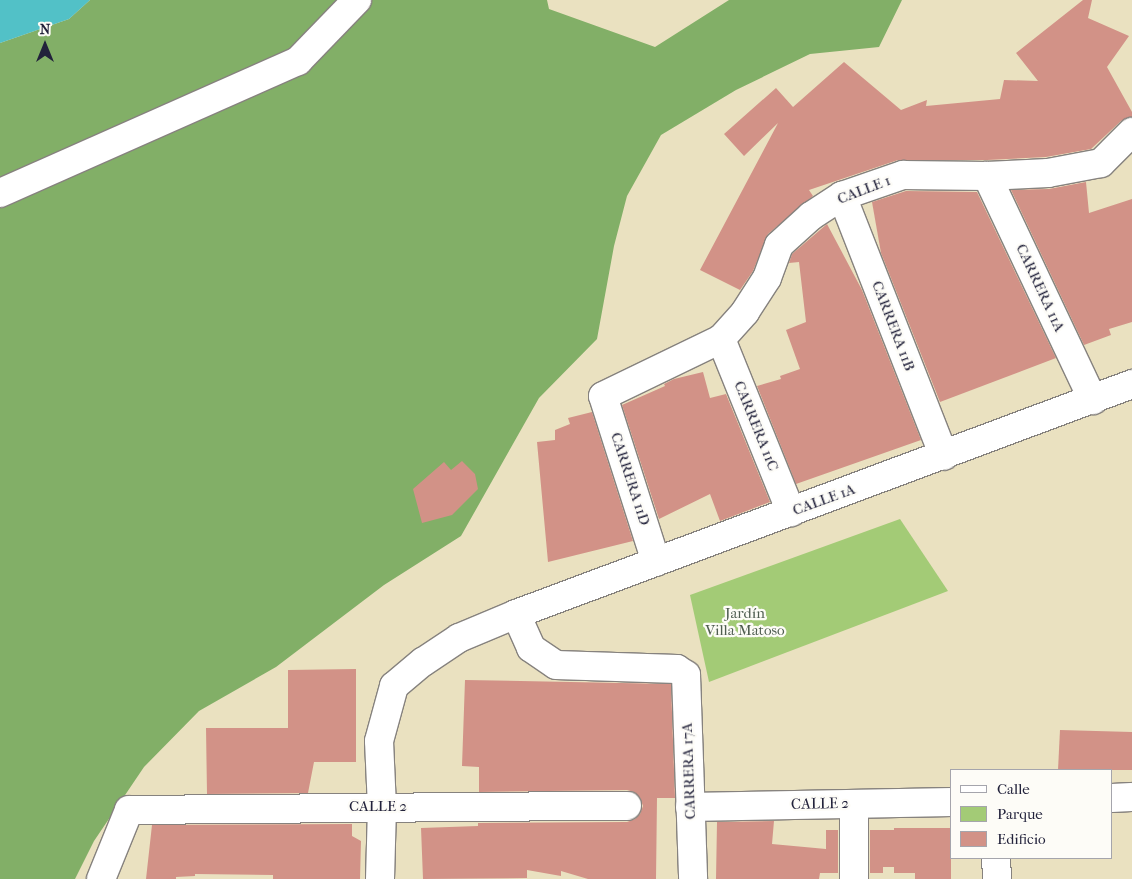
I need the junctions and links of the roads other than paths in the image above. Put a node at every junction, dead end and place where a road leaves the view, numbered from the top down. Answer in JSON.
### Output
{"nodes":[{"id":1,"x":358,"y":0,"type":"edge"},
{"id":2,"x":1132,"y":132,"type":"edge"},
{"id":3,"x":987,"y":176,"type":"junction"},
{"id":4,"x":0,"y":193,"type":"edge"},
{"id":5,"x":842,"y":196,"type":"junction"},
{"id":6,"x":721,"y":339,"type":"junction"},
{"id":7,"x":1132,"y":384,"type":"edge"},
{"id":8,"x":603,"y":396,"type":"joint"},
{"id":9,"x":1093,"y":400,"type":"junction"},
{"id":10,"x":944,"y":456,"type":"junction"},
{"id":11,"x":790,"y":512,"type":"junction"},
{"id":12,"x":656,"y":562,"type":"junction"},
{"id":13,"x":516,"y":614,"type":"junction"},
{"id":14,"x":1132,"y":797,"type":"edge"},
{"id":15,"x":1112,"y":798,"type":"edge"},
{"id":16,"x":950,"y":802,"type":"edge"},
{"id":17,"x":854,"y":804,"type":"junction"},
{"id":18,"x":627,"y":806,"type":"dead end"},
{"id":19,"x":382,"y":807,"type":"junction"},
{"id":20,"x":690,"y":807,"type":"junction"},
{"id":21,"x":996,"y":859,"type":"edge"},
{"id":22,"x":101,"y":879,"type":"edge"},
{"id":23,"x":380,"y":879,"type":"edge"},
{"id":24,"x":693,"y":879,"type":"edge"},
{"id":25,"x":854,"y":879,"type":"edge"},
{"id":26,"x":997,"y":879,"type":"edge"}],
"edges":[{"from":1,"to":4,"type":"street"},
{"from":2,"to":3,"type":"street","name":"CALLE 1"},
{"from":3,"to":5,"type":"street","name":"CALLE 1"},
{"from":3,"to":9,"type":"street","name":"CARRERA 11A"},
{"from":5,"to":6,"type":"street","name":"CALLE 1"},
{"from":5,"to":10,"type":"street","name":"CARRERA 11B"},
{"from":6,"to":8,"type":"street","name":"CALLE 1"},
{"from":6,"to":11,"type":"street","name":"CARRERA 11C"},
{"from":7,"to":9,"type":"street","name":"CALLE 1A"},
{"from":8,"to":12,"type":"street","name":"CARRERA 11D"},
{"from":9,"to":10,"type":"street","name":"CALLE 1A"},
{"from":10,"to":11,"type":"street","name":"CALLE 1A"},
{"from":11,"to":12,"type":"street","name":"CALLE 1A"},
{"from":12,"to":13,"type":"street","name":"CALLE 1A"},
{"from":13,"to":19,"type":"street","name":"CALLE 1A"},
{"from":13,"to":20,"type":"street","name":"CARRERA 17A"},
{"from":14,"to":15,"type":"street"},
{"from":16,"to":17,"type":"street","name":"CALLE 2"},
{"from":17,"to":20,"type":"street","name":"CALLE 2"},
{"from":17,"to":25,"type":"street"},
{"from":18,"to":19,"type":"street","name":"CALLE 2"},
{"from":19,"to":22,"type":"street","name":"CALLE 2"},
{"from":19,"to":23,"type":"street","name":"CALLE 1A"},
{"from":20,"to":24,"type":"street","name":"CARRERA 17A"},
{"from":21,"to":26,"type":"street"}]}
